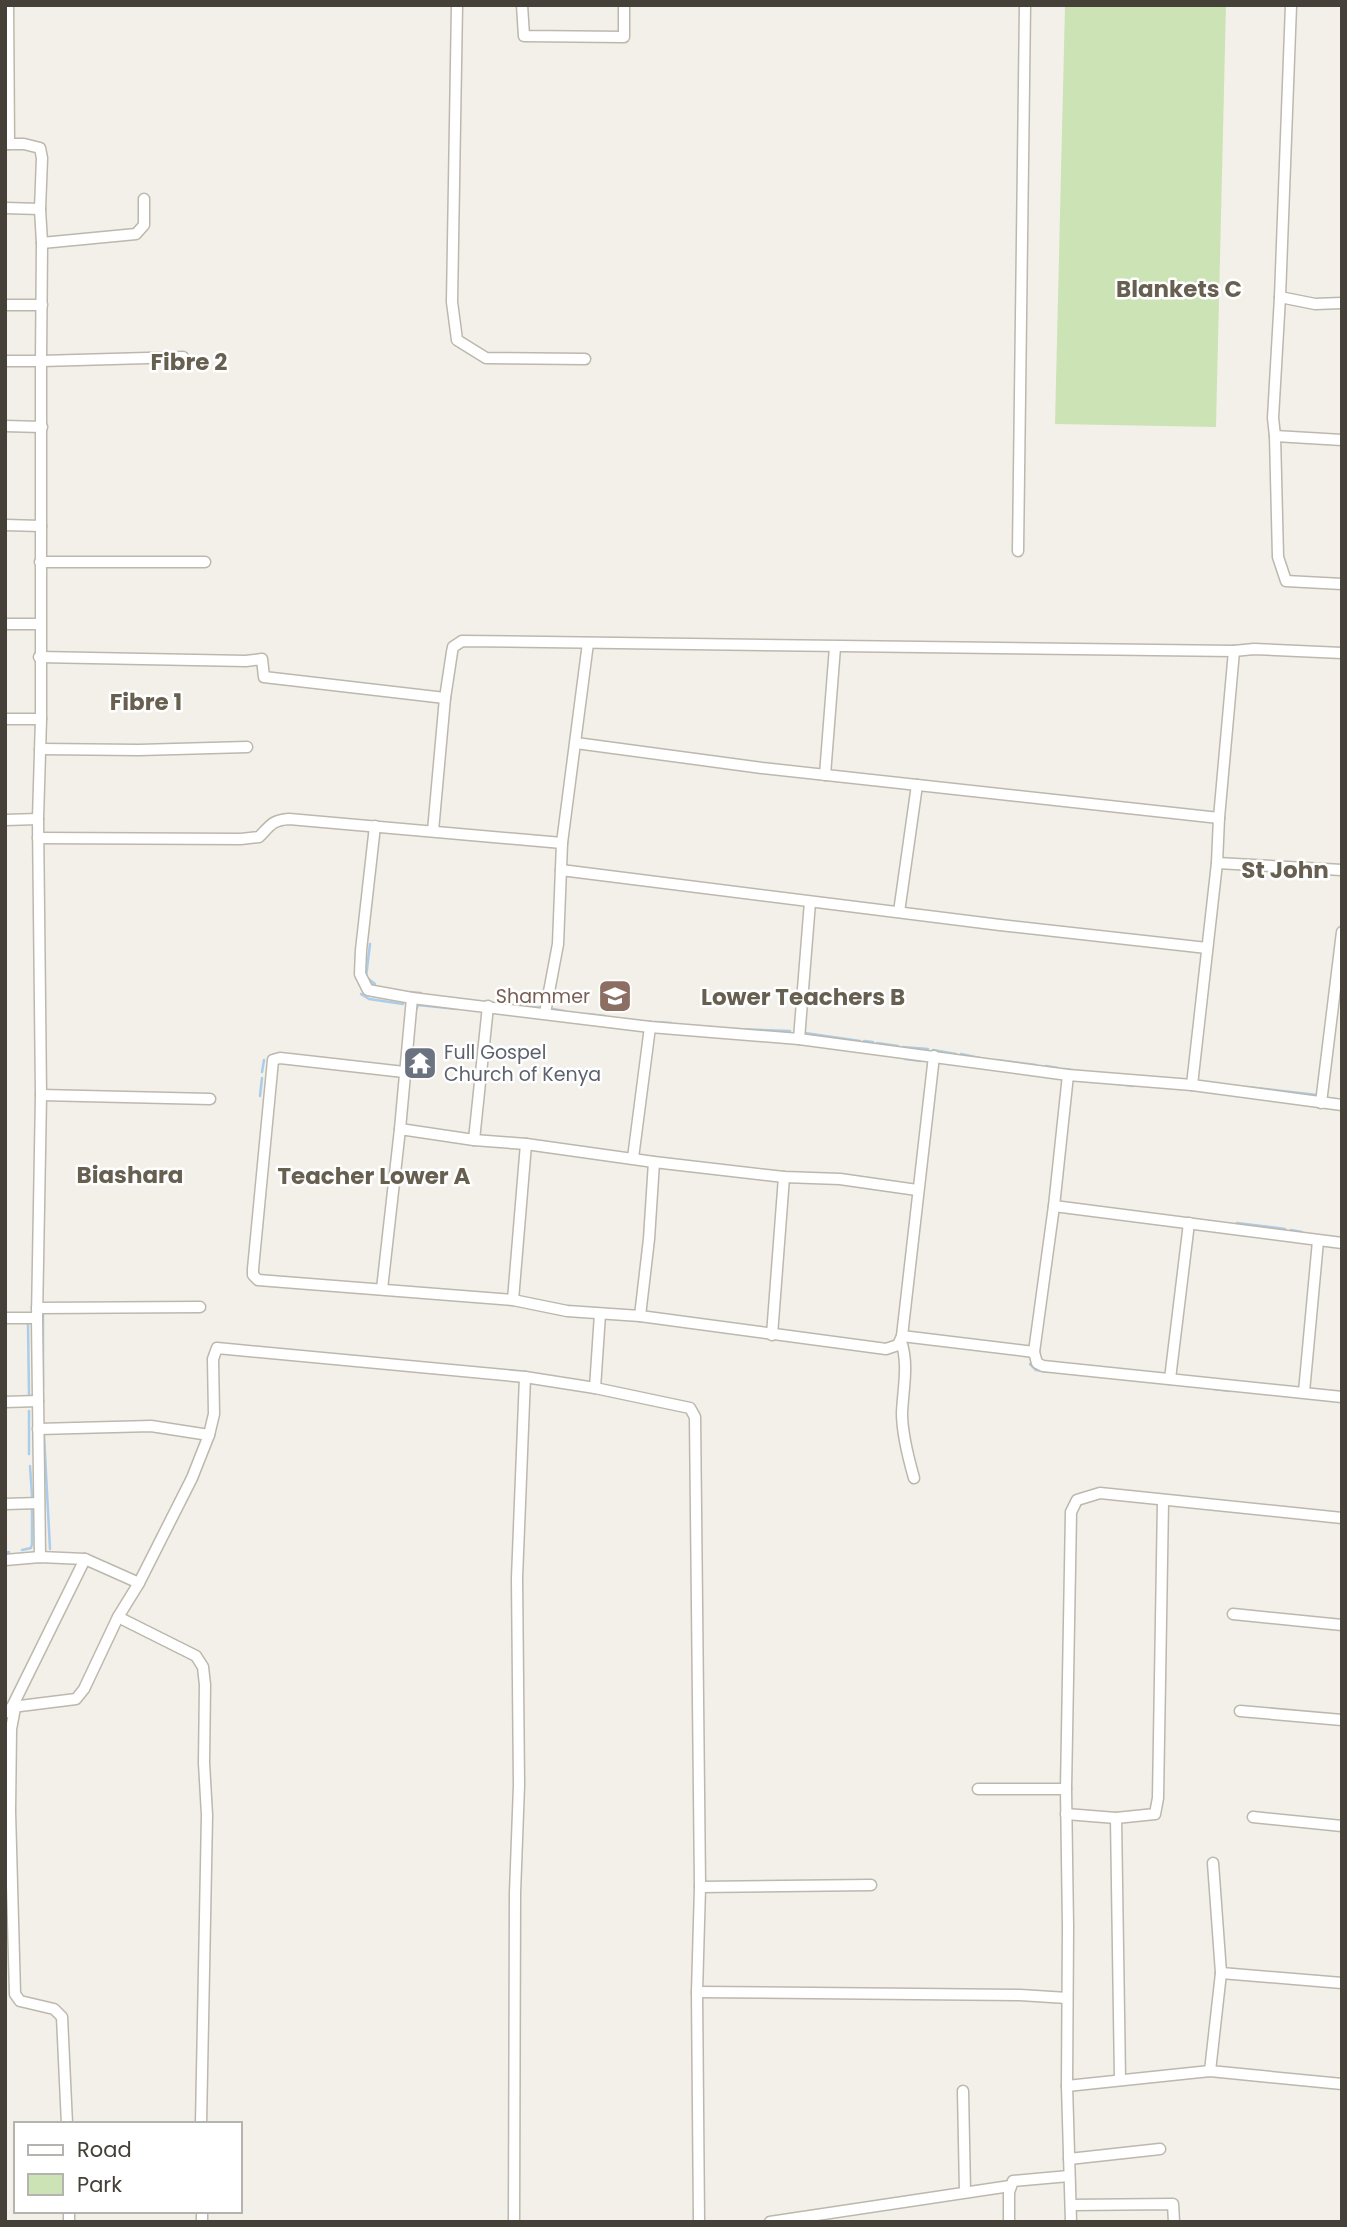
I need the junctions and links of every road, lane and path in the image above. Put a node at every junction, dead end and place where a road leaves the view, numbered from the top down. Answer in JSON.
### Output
{"nodes":[{"id":1,"x":8,"y":5,"type":"edge"},
{"id":2,"x":457,"y":5,"type":"edge"},
{"id":3,"x":522,"y":5,"type":"edge"},
{"id":4,"x":624,"y":5,"type":"edge"},
{"id":5,"x":1025,"y":5,"type":"edge"},
{"id":6,"x":1291,"y":5,"type":"edge"},
{"id":7,"x":7,"y":82,"type":"edge"},
{"id":8,"x":7,"y":144,"type":"edge"},
{"id":9,"x":144,"y":198,"type":"dead end"},
{"id":10,"x":5,"y":208,"type":"edge"},
{"id":11,"x":40,"y":209,"type":"junction"},
{"id":12,"x":43,"y":243,"type":"junction"},
{"id":13,"x":1280,"y":297,"type":"junction"},
{"id":14,"x":1342,"y":303,"type":"edge"},
{"id":15,"x":5,"y":305,"type":"edge"},
{"id":16,"x":42,"y":305,"type":"junction"},
{"id":17,"x":183,"y":357,"type":"dead end"},
{"id":18,"x":585,"y":359,"type":"dead end"},
{"id":19,"x":5,"y":361,"type":"edge"},
{"id":20,"x":41,"y":361,"type":"junction"},
{"id":21,"x":5,"y":426,"type":"edge"},
{"id":22,"x":42,"y":427,"type":"junction"},
{"id":23,"x":1276,"y":436,"type":"junction"},
{"id":24,"x":1342,"y":439,"type":"edge"},
{"id":25,"x":5,"y":525,"type":"edge"},
{"id":26,"x":41,"y":526,"type":"junction"},
{"id":27,"x":1018,"y":551,"type":"dead end"},
{"id":28,"x":40,"y":562,"type":"junction"},
{"id":29,"x":205,"y":562,"type":"dead end"},
{"id":30,"x":1342,"y":584,"type":"edge"},
{"id":31,"x":5,"y":624,"type":"edge"},
{"id":32,"x":40,"y":625,"type":"junction"},
{"id":33,"x":588,"y":643,"type":"junction"},
{"id":34,"x":835,"y":647,"type":"junction"},
{"id":35,"x":1234,"y":651,"type":"junction"},
{"id":36,"x":1342,"y":653,"type":"edge"},
{"id":37,"x":40,"y":657,"type":"junction"},
{"id":38,"x":445,"y":698,"type":"junction"},
{"id":39,"x":5,"y":719,"type":"edge"},
{"id":40,"x":41,"y":719,"type":"junction"},
{"id":41,"x":576,"y":743,"type":"junction"},
{"id":42,"x":247,"y":747,"type":"dead end"},
{"id":43,"x":40,"y":749,"type":"junction"},
{"id":44,"x":825,"y":775,"type":"junction"},
{"id":45,"x":917,"y":785,"type":"junction"},
{"id":46,"x":1219,"y":818,"type":"junction"},
{"id":47,"x":38,"y":819,"type":"junction"},
{"id":48,"x":5,"y":820,"type":"edge"},
{"id":49,"x":375,"y":826,"type":"junction"},
{"id":50,"x":433,"y":831,"type":"junction"},
{"id":51,"x":38,"y":838,"type":"junction"},
{"id":52,"x":562,"y":843,"type":"junction"},
{"id":53,"x":1217,"y":863,"type":"junction"},
{"id":54,"x":561,"y":870,"type":"junction"},
{"id":55,"x":1342,"y":870,"type":"edge"},
{"id":56,"x":810,"y":902,"type":"junction"},
{"id":57,"x":899,"y":912,"type":"junction"},
{"id":58,"x":1342,"y":932,"type":"edge"},
{"id":59,"x":1207,"y":948,"type":"junction"},
{"id":60,"x":1340,"y":961,"type":"edge"},
{"id":61,"x":412,"y":998,"type":"junction"},
{"id":62,"x":488,"y":1006,"type":"junction"},
{"id":63,"x":545,"y":1013,"type":"junction"},
{"id":64,"x":650,"y":1027,"type":"junction"},
{"id":65,"x":799,"y":1039,"type":"junction"},
{"id":66,"x":934,"y":1056,"type":"junction"},
{"id":67,"x":404,"y":1072,"type":"junction"},
{"id":68,"x":1068,"y":1075,"type":"junction"},
{"id":69,"x":1192,"y":1085,"type":"junction"},
{"id":70,"x":41,"y":1095,"type":"junction"},
{"id":71,"x":210,"y":1099,"type":"dead end"},
{"id":72,"x":1321,"y":1103,"type":"junction"},
{"id":73,"x":1342,"y":1105,"type":"edge"},
{"id":74,"x":400,"y":1129,"type":"junction"},
{"id":75,"x":474,"y":1140,"type":"junction"},
{"id":76,"x":526,"y":1144,"type":"junction"},
{"id":77,"x":633,"y":1158,"type":"junction"},
{"id":78,"x":654,"y":1162,"type":"junction"},
{"id":79,"x":784,"y":1177,"type":"junction"},
{"id":80,"x":917,"y":1190,"type":"junction"},
{"id":81,"x":1054,"y":1206,"type":"junction"},
{"id":82,"x":1189,"y":1223,"type":"junction"},
{"id":83,"x":1318,"y":1241,"type":"junction"},
{"id":84,"x":1342,"y":1243,"type":"edge"},
{"id":85,"x":382,"y":1289,"type":"junction"},
{"id":86,"x":513,"y":1300,"type":"junction"},
{"id":87,"x":200,"y":1307,"type":"dead end"},
{"id":88,"x":37,"y":1313,"type":"junction"},
{"id":89,"x":600,"y":1314,"type":"junction"},
{"id":90,"x":640,"y":1316,"type":"junction"},
{"id":91,"x":5,"y":1318,"type":"edge"},
{"id":92,"x":772,"y":1335,"type":"junction"},
{"id":93,"x":902,"y":1339,"type":"junction"},
{"id":94,"x":1034,"y":1352,"type":"junction"},
{"id":95,"x":525,"y":1377,"type":"junction"},
{"id":96,"x":1170,"y":1379,"type":"junction"},
{"id":97,"x":596,"y":1388,"type":"junction"},
{"id":98,"x":1304,"y":1392,"type":"junction"},
{"id":99,"x":1342,"y":1397,"type":"edge"},
{"id":100,"x":38,"y":1401,"type":"junction"},
{"id":101,"x":5,"y":1402,"type":"edge"},
{"id":102,"x":38,"y":1429,"type":"junction"},
{"id":103,"x":209,"y":1435,"type":"junction"},
{"id":104,"x":914,"y":1478,"type":"dead end"},
{"id":105,"x":1163,"y":1501,"type":"junction"},
{"id":106,"x":39,"y":1503,"type":"junction"},
{"id":107,"x":5,"y":1504,"type":"edge"},
{"id":108,"x":1342,"y":1518,"type":"edge"},
{"id":109,"x":40,"y":1557,"type":"junction"},
{"id":110,"x":85,"y":1559,"type":"junction"},
{"id":111,"x":5,"y":1560,"type":"edge"},
{"id":112,"x":139,"y":1583,"type":"junction"},
{"id":113,"x":1233,"y":1614,"type":"dead end"},
{"id":114,"x":118,"y":1617,"type":"junction"},
{"id":115,"x":1342,"y":1625,"type":"edge"},
{"id":116,"x":11,"y":1710,"type":"edge"},
{"id":117,"x":1240,"y":1712,"type":"dead end"},
{"id":118,"x":1342,"y":1720,"type":"edge"},
{"id":119,"x":8,"y":1727,"type":"edge"},
{"id":120,"x":978,"y":1789,"type":"dead end"},
{"id":121,"x":1066,"y":1789,"type":"junction"},
{"id":122,"x":1066,"y":1814,"type":"junction"},
{"id":123,"x":1253,"y":1817,"type":"dead end"},
{"id":124,"x":1116,"y":1818,"type":"junction"},
{"id":125,"x":1342,"y":1826,"type":"edge"},
{"id":126,"x":1213,"y":1863,"type":"dead end"},
{"id":127,"x":871,"y":1885,"type":"dead end"},
{"id":128,"x":700,"y":1887,"type":"junction"},
{"id":129,"x":10,"y":1930,"type":"edge"},
{"id":130,"x":1221,"y":1973,"type":"junction"},
{"id":131,"x":1342,"y":1983,"type":"edge"},
{"id":132,"x":697,"y":1992,"type":"junction"},
{"id":133,"x":1067,"y":1998,"type":"junction"},
{"id":134,"x":1210,"y":2071,"type":"junction"},
{"id":135,"x":1120,"y":2080,"type":"junction"},
{"id":136,"x":1342,"y":2084,"type":"edge"},
{"id":137,"x":1067,"y":2086,"type":"junction"},
{"id":138,"x":963,"y":2091,"type":"dead end"},
{"id":139,"x":67,"y":2122,"type":"edge"},
{"id":140,"x":201,"y":2122,"type":"edge"},
{"id":141,"x":1160,"y":2149,"type":"dead end"},
{"id":142,"x":1069,"y":2159,"type":"junction"},
{"id":143,"x":1069,"y":2176,"type":"junction"},
{"id":144,"x":1010,"y":2186,"type":"junction"},
{"id":145,"x":965,"y":2192,"type":"junction"},
{"id":146,"x":1071,"y":2205,"type":"junction"},
{"id":147,"x":514,"y":2222,"type":"edge"},
{"id":148,"x":699,"y":2222,"type":"edge"},
{"id":149,"x":770,"y":2222,"type":"edge"},
{"id":150,"x":1009,"y":2222,"type":"edge"},
{"id":151,"x":1071,"y":2222,"type":"edge"},
{"id":152,"x":1174,"y":2222,"type":"edge"}],
"edges":[{"from":1,"to":7,"type":"street"},
{"from":2,"to":18,"type":"street"},
{"from":3,"to":4,"type":"street"},
{"from":5,"to":27,"type":"street"},
{"from":6,"to":13,"type":"street"},
{"from":7,"to":8,"type":"street"},
{"from":8,"to":11,"type":"street"},
{"from":9,"to":12,"type":"street"},
{"from":10,"to":11,"type":"street"},
{"from":11,"to":12,"type":"street"},
{"from":12,"to":16,"type":"street"},
{"from":13,"to":14,"type":"street"},
{"from":13,"to":23,"type":"street"},
{"from":15,"to":16,"type":"street"},
{"from":16,"to":20,"type":"street"},
{"from":17,"to":20,"type":"street"},
{"from":19,"to":20,"type":"street"},
{"from":20,"to":22,"type":"street"},
{"from":21,"to":22,"type":"street"},
{"from":22,"to":26,"type":"street"},
{"from":23,"to":24,"type":"street"},
{"from":23,"to":30,"type":"street"},
{"from":25,"to":26,"type":"street"},
{"from":26,"to":28,"type":"street"},
{"from":28,"to":29,"type":"street"},
{"from":28,"to":32,"type":"street"},
{"from":31,"to":32,"type":"street"},
{"from":32,"to":37,"type":"street"},
{"from":33,"to":34,"type":"street"},
{"from":33,"to":38,"type":"street"},
{"from":33,"to":41,"type":"street"},
{"from":34,"to":35,"type":"street"},
{"from":34,"to":44,"type":"street"},
{"from":35,"to":36,"type":"street"},
{"from":35,"to":46,"type":"street"},
{"from":37,"to":38,"type":"street"},
{"from":37,"to":40,"type":"street"},
{"from":38,"to":50,"type":"street"},
{"from":39,"to":40,"type":"street"},
{"from":40,"to":43,"type":"street"},
{"from":41,"to":44,"type":"street"},
{"from":41,"to":52,"type":"street"},
{"from":42,"to":43,"type":"street"},
{"from":43,"to":47,"type":"street"},
{"from":44,"to":45,"type":"street"},
{"from":45,"to":46,"type":"street"},
{"from":45,"to":57,"type":"street"},
{"from":46,"to":53,"type":"street"},
{"from":47,"to":48,"type":"street"},
{"from":47,"to":51,"type":"street"},
{"from":49,"to":50,"type":"street"},
{"from":49,"to":51,"type":"street"},
{"from":49,"to":61,"type":"street"},
{"from":50,"to":52,"type":"street"},
{"from":51,"to":70,"type":"street"},
{"from":52,"to":54,"type":"street"},
{"from":53,"to":55,"type":"street"},
{"from":53,"to":59,"type":"street"},
{"from":54,"to":56,"type":"street"},
{"from":54,"to":63,"type":"street"},
{"from":56,"to":57,"type":"street"},
{"from":56,"to":65,"type":"street"},
{"from":57,"to":59,"type":"street"},
{"from":58,"to":60,"type":"street"},
{"from":59,"to":69,"type":"street"},
{"from":60,"to":72,"type":"street"},
{"from":61,"to":62,"type":"street"},
{"from":61,"to":67,"type":"street"},
{"from":62,"to":63,"type":"street"},
{"from":62,"to":75,"type":"street"},
{"from":63,"to":64,"type":"street"},
{"from":64,"to":65,"type":"street"},
{"from":64,"to":77,"type":"street"},
{"from":65,"to":66,"type":"street"},
{"from":66,"to":68,"type":"street"},
{"from":66,"to":80,"type":"street"},
{"from":67,"to":74,"type":"street"},
{"from":67,"to":85,"type":"street"},
{"from":68,"to":69,"type":"street"},
{"from":68,"to":81,"type":"street"},
{"from":69,"to":72,"type":"street"},
{"from":70,"to":71,"type":"street"},
{"from":70,"to":88,"type":"street"},
{"from":72,"to":73,"type":"street"},
{"from":74,"to":75,"type":"street"},
{"from":74,"to":85,"type":"street"},
{"from":75,"to":76,"type":"street"},
{"from":76,"to":77,"type":"street"},
{"from":76,"to":86,"type":"street"},
{"from":77,"to":78,"type":"street"},
{"from":78,"to":79,"type":"street"},
{"from":78,"to":90,"type":"street"},
{"from":79,"to":80,"type":"street"},
{"from":79,"to":92,"type":"street"},
{"from":80,"to":93,"type":"street"},
{"from":81,"to":82,"type":"street"},
{"from":81,"to":94,"type":"street"},
{"from":82,"to":83,"type":"street"},
{"from":82,"to":96,"type":"street"},
{"from":83,"to":84,"type":"street"},
{"from":83,"to":98,"type":"street"},
{"from":85,"to":86,"type":"street"},
{"from":86,"to":89,"type":"street"},
{"from":87,"to":88,"type":"street"},
{"from":88,"to":91,"type":"street"},
{"from":88,"to":100,"type":"street"},
{"from":89,"to":90,"type":"street"},
{"from":89,"to":97,"type":"street"},
{"from":90,"to":92,"type":"street"},
{"from":92,"to":93,"type":"street"},
{"from":93,"to":94,"type":"street"},
{"from":93,"to":104,"type":"street"},
{"from":94,"to":96,"type":"street"},
{"from":95,"to":97,"type":"street"},
{"from":95,"to":103,"type":"street"},
{"from":95,"to":147,"type":"street"},
{"from":96,"to":98,"type":"street"},
{"from":97,"to":128,"type":"street"},
{"from":98,"to":99,"type":"street"},
{"from":100,"to":101,"type":"street"},
{"from":100,"to":102,"type":"street"},
{"from":102,"to":103,"type":"street"},
{"from":102,"to":106,"type":"street"},
{"from":103,"to":112,"type":"street"},
{"from":105,"to":108,"type":"street"},
{"from":105,"to":121,"type":"street"},
{"from":105,"to":124,"type":"street"},
{"from":106,"to":107,"type":"street"},
{"from":106,"to":109,"type":"street"},
{"from":109,"to":110,"type":"street"},
{"from":109,"to":111,"type":"street"},
{"from":110,"to":112,"type":"street"},
{"from":110,"to":116,"type":"street"},
{"from":112,"to":114,"type":"street"},
{"from":113,"to":115,"type":"street"},
{"from":114,"to":116,"type":"street"},
{"from":114,"to":140,"type":"street"},
{"from":116,"to":119,"type":"street"},
{"from":117,"to":118,"type":"street"},
{"from":119,"to":129,"type":"street"},
{"from":120,"to":121,"type":"street"},
{"from":121,"to":122,"type":"street"},
{"from":122,"to":124,"type":"street"},
{"from":122,"to":133,"type":"street"},
{"from":123,"to":125,"type":"street"},
{"from":124,"to":135,"type":"street"},
{"from":126,"to":130,"type":"street"},
{"from":127,"to":128,"type":"street"},
{"from":128,"to":132,"type":"street"},
{"from":129,"to":139,"type":"street"},
{"from":130,"to":131,"type":"street"},
{"from":130,"to":134,"type":"street"},
{"from":132,"to":133,"type":"street"},
{"from":132,"to":148,"type":"street"},
{"from":133,"to":137,"type":"street"},
{"from":134,"to":135,"type":"street"},
{"from":134,"to":136,"type":"street"},
{"from":135,"to":137,"type":"street"},
{"from":137,"to":142,"type":"street"},
{"from":138,"to":145,"type":"street"},
{"from":141,"to":142,"type":"street"},
{"from":142,"to":143,"type":"street"},
{"from":143,"to":144,"type":"street"},
{"from":143,"to":146,"type":"street"},
{"from":144,"to":145,"type":"street"},
{"from":144,"to":150,"type":"street"},
{"from":145,"to":149,"type":"street"},
{"from":146,"to":151,"type":"street"},
{"from":146,"to":152,"type":"street"}]}
